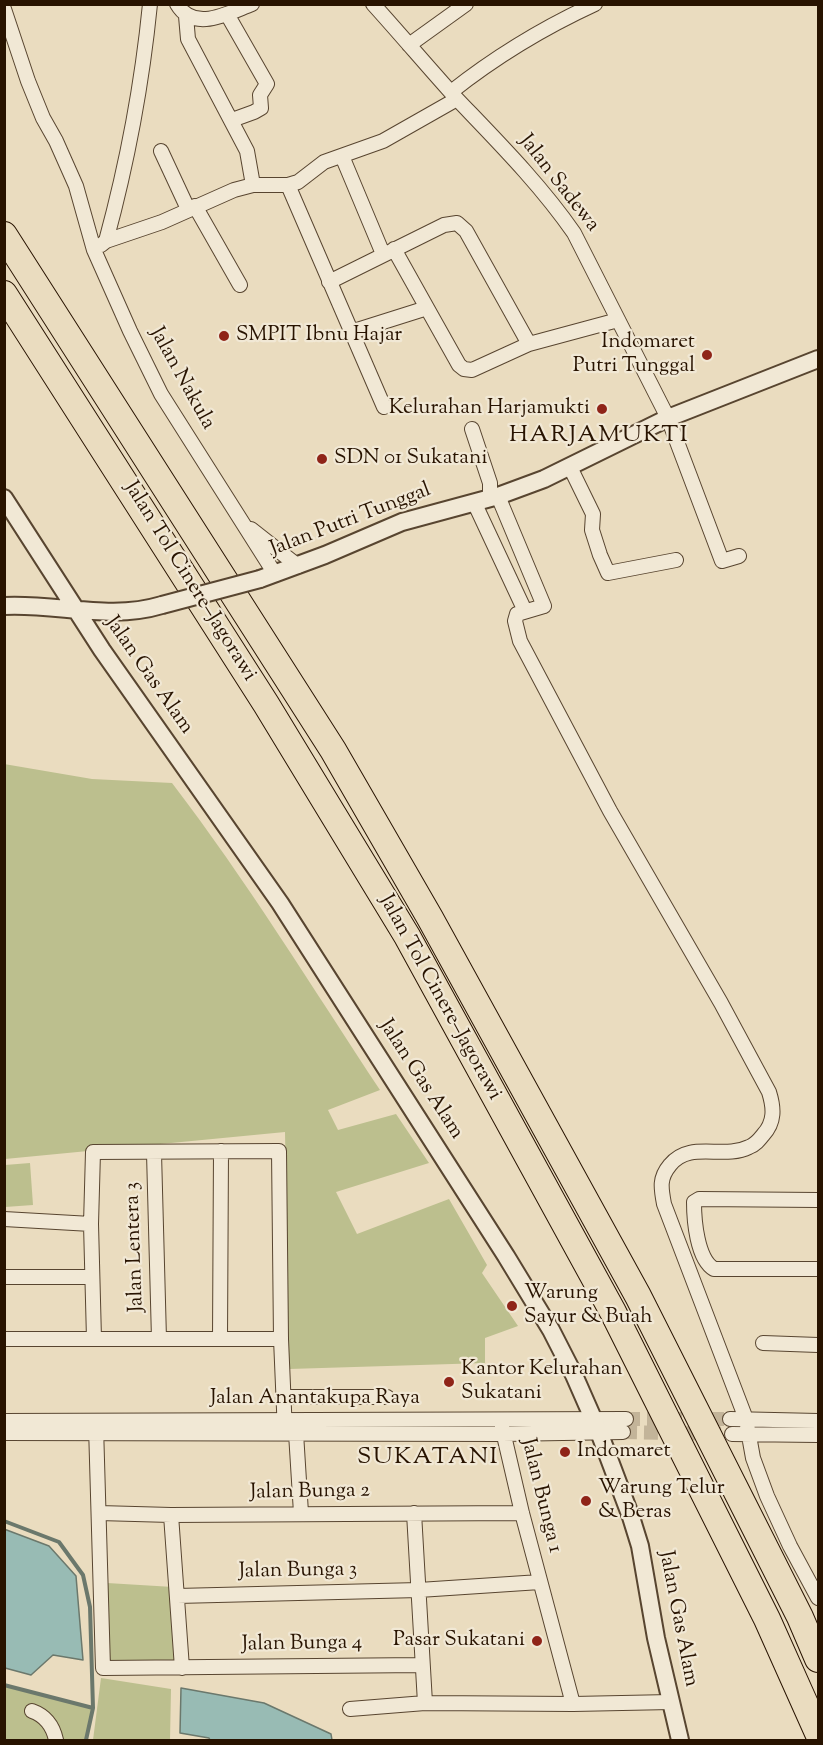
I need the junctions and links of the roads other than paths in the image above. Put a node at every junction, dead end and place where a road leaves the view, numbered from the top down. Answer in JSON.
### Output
{"nodes":[{"id":1,"x":150,"y":4,"type":"edge"},
{"id":2,"x":177,"y":4,"type":"edge"},
{"id":3,"x":252,"y":4,"type":"edge"},
{"id":4,"x":373,"y":4,"type":"edge"},
{"id":5,"x":466,"y":4,"type":"edge"},
{"id":6,"x":595,"y":4,"type":"edge"},
{"id":7,"x":4,"y":9,"type":"edge"},
{"id":8,"x":227,"y":14,"type":"junction"},
{"id":9,"x":186,"y":16,"type":"junction"},
{"id":10,"x":409,"y":45,"type":"junction"},
{"id":11,"x":454,"y":95,"type":"junction"},
{"id":12,"x":232,"y":120,"type":"junction"},
{"id":13,"x":161,"y":151,"type":"dead end"},
{"id":14,"x":342,"y":156,"type":"junction"},
{"id":15,"x":253,"y":185,"type":"junction"},
{"id":16,"x":288,"y":185,"type":"junction"},
{"id":17,"x":191,"y":208,"type":"junction"},
{"id":18,"x":4,"y":235,"type":"edge"},
{"id":19,"x":106,"y":241,"type":"junction"},
{"id":20,"x":94,"y":250,"type":"junction"},
{"id":21,"x":389,"y":252,"type":"junction"},
{"id":22,"x":329,"y":282,"type":"junction"},
{"id":23,"x":240,"y":285,"type":"dead end"},
{"id":24,"x":4,"y":294,"type":"edge"},
{"id":25,"x":427,"y":308,"type":"junction"},
{"id":26,"x":618,"y":320,"type":"junction"},
{"id":27,"x":351,"y":332,"type":"junction"},
{"id":28,"x":529,"y":344,"type":"junction"},
{"id":29,"x":819,"y":359,"type":"edge"},
{"id":30,"x":384,"y":407,"type":"dead end"},
{"id":31,"x":668,"y":418,"type":"junction"},
{"id":32,"x":472,"y":429,"type":"dead end"},
{"id":33,"x":570,"y":467,"type":"junction"},
{"id":34,"x":494,"y":497,"type":"junction"},
{"id":35,"x":4,"y":498,"type":"edge"},
{"id":36,"x":474,"y":502,"type":"junction"},
{"id":37,"x":242,"y":522,"type":"junction"},
{"id":38,"x":739,"y":556,"type":"dead end"},
{"id":39,"x":676,"y":560,"type":"dead end"},
{"id":40,"x":298,"y":566,"type":"junction"},
{"id":41,"x":267,"y":577,"type":"junction"},
{"id":42,"x":4,"y":606,"type":"edge"},
{"id":43,"x":76,"y":611,"type":"junction"},
{"id":44,"x":525,"y":611,"type":"junction"},
{"id":45,"x":221,"y":1151,"type":"junction"},
{"id":46,"x":154,"y":1153,"type":"junction"},
{"id":47,"x":819,"y":1200,"type":"edge"},
{"id":48,"x":4,"y":1220,"type":"edge"},
{"id":49,"x":91,"y":1224,"type":"junction"},
{"id":50,"x":819,"y":1269,"type":"edge"},
{"id":51,"x":4,"y":1277,"type":"edge"},
{"id":52,"x":91,"y":1277,"type":"junction"},
{"id":53,"x":220,"y":1338,"type":"junction"},
{"id":54,"x":4,"y":1339,"type":"edge"},
{"id":55,"x":94,"y":1339,"type":"junction"},
{"id":56,"x":159,"y":1340,"type":"junction"},
{"id":57,"x":281,"y":1340,"type":"junction"},
{"id":58,"x":763,"y":1343,"type":"dead end"},
{"id":59,"x":819,"y":1345,"type":"edge"},
{"id":60,"x":284,"y":1397,"type":"junction"},
{"id":61,"x":387,"y":1397,"type":"dead end"},
{"id":62,"x":730,"y":1419,"type":"tunnel mouth"},
{"id":63,"x":746,"y":1419,"type":"junction"},
{"id":64,"x":501,"y":1420,"type":"junction"},
{"id":65,"x":4,"y":1421,"type":"edge"},
{"id":66,"x":819,"y":1421,"type":"edge"},
{"id":67,"x":596,"y":1425,"type":"junction"},
{"id":68,"x":625,"y":1425,"type":"tunnel mouth"},
{"id":69,"x":46,"y":1427,"type":"junction"},
{"id":70,"x":96,"y":1427,"type":"junction"},
{"id":71,"x":289,"y":1429,"type":"junction"},
{"id":72,"x":4,"y":1433,"type":"edge"},
{"id":73,"x":503,"y":1434,"type":"junction"},
{"id":74,"x":732,"y":1434,"type":"tunnel mouth"},
{"id":75,"x":747,"y":1434,"type":"junction"},
{"id":76,"x":819,"y":1435,"type":"edge"},
{"id":77,"x":99,"y":1513,"type":"junction"},
{"id":78,"x":414,"y":1513,"type":"junction"},
{"id":79,"x":522,"y":1513,"type":"junction"},
{"id":80,"x":301,"y":1514,"type":"junction"},
{"id":81,"x":171,"y":1515,"type":"junction"},
{"id":82,"x":540,"y":1582,"type":"junction"},
{"id":83,"x":419,"y":1590,"type":"junction"},
{"id":84,"x":177,"y":1596,"type":"junction"},
{"id":85,"x":819,"y":1598,"type":"edge"},
{"id":86,"x":819,"y":1659,"type":"edge"},
{"id":87,"x":422,"y":1665,"type":"junction"},
{"id":88,"x":182,"y":1668,"type":"junction"},
{"id":89,"x":670,"y":1702,"type":"junction"},
{"id":90,"x":424,"y":1703,"type":"junction"},
{"id":91,"x":573,"y":1704,"type":"junction"},
{"id":92,"x":350,"y":1709,"type":"dead end"},
{"id":93,"x":32,"y":1711,"type":"dead end"},
{"id":94,"x":813,"y":1722,"type":"edge"},
{"id":95,"x":56,"y":1740,"type":"edge"},
{"id":96,"x":680,"y":1740,"type":"edge"},
{"id":97,"x":817,"y":1740,"type":"edge"}],
"edges":[{"from":1,"to":19,"type":"street"},
{"from":2,"to":9,"type":"street"},
{"from":3,"to":8,"type":"street"},
{"from":4,"to":10,"type":"street","name":"Jalan Sadewa"},
{"from":5,"to":10,"type":"street"},
{"from":6,"to":11,"type":"street"},
{"from":7,"to":20,"type":"street","name":"Jalan Nakula"},
{"from":8,"to":9,"type":"street"},
{"from":8,"to":12,"type":"street"},
{"from":9,"to":12,"type":"street"},
{"from":10,"to":11,"type":"street","name":"Jalan Sadewa"},
{"from":11,"to":14,"type":"street"},
{"from":11,"to":26,"type":"street","name":"Jalan Sadewa"},
{"from":12,"to":15,"type":"street"},
{"from":13,"to":17,"type":"street"},
{"from":14,"to":16,"type":"street"},
{"from":14,"to":21,"type":"street"},
{"from":15,"to":16,"type":"street"},
{"from":15,"to":17,"type":"street"},
{"from":16,"to":22,"type":"street"},
{"from":17,"to":19,"type":"street"},
{"from":17,"to":23,"type":"street"},
{"from":18,"to":86,"type":"highway","name":"Jalan Tol Cinere–Jagorawi"},
{"from":19,"to":20,"type":"street"},
{"from":20,"to":37,"type":"street","name":"Jalan Nakula"},
{"from":21,"to":22,"type":"street"},
{"from":21,"to":25,"type":"street"},
{"from":21,"to":28,"type":"street"},
{"from":22,"to":27,"type":"street"},
{"from":24,"to":94,"type":"highway","name":"Jalan Tol Cinere–Jagorawi"},
{"from":25,"to":27,"type":"street"},
{"from":25,"to":28,"type":"street"},
{"from":26,"to":28,"type":"street"},
{"from":26,"to":31,"type":"street","name":"Jalan Sadewa"},
{"from":27,"to":30,"type":"street"},
{"from":29,"to":31,"type":"street","name":"Jalan Putri Tunggal"},
{"from":31,"to":33,"type":"street","name":"Jalan Putri Tunggal"},
{"from":31,"to":38,"type":"street","name":"Jalan Sadewa"},
{"from":32,"to":34,"type":"street"},
{"from":33,"to":34,"type":"street","name":"Jalan Putri Tunggal"},
{"from":33,"to":39,"type":"street"},
{"from":34,"to":36,"type":"street","name":"Jalan Putri Tunggal"},
{"from":34,"to":44,"type":"street"},
{"from":35,"to":43,"type":"street","name":"Jalan Gas Alam"},
{"from":36,"to":40,"type":"street","name":"Jalan Putri Tunggal"},
{"from":36,"to":44,"type":"street"},
{"from":37,"to":40,"type":"street","name":"Jalan Nakula"},
{"from":37,"to":41,"type":"street","name":"Jalan Nakula"},
{"from":40,"to":41,"type":"street","name":"Jalan Putri Tunggal"},
{"from":41,"to":43,"type":"street","name":"Jalan Putri Tunggal","bridge":true},
{"from":42,"to":43,"type":"street","name":"Jalan Putri Tunggal"},
{"from":43,"to":67,"type":"street","name":"Jalan Gas Alam"},
{"from":44,"to":63,"type":"street"},
{"from":45,"to":46,"type":"street"},
{"from":45,"to":53,"type":"street"},
{"from":45,"to":57,"type":"street"},
{"from":46,"to":49,"type":"street"},
{"from":46,"to":56,"type":"street","name":"Jalan Lentera 3"},
{"from":47,"to":50,"type":"street"},
{"from":48,"to":49,"type":"street"},
{"from":49,"to":52,"type":"street"},
{"from":51,"to":52,"type":"street"},
{"from":52,"to":55,"type":"street"},
{"from":53,"to":56,"type":"street"},
{"from":53,"to":57,"type":"street"},
{"from":54,"to":55,"type":"street"},
{"from":55,"to":56,"type":"street"},
{"from":57,"to":60,"type":"street"},
{"from":58,"to":59,"type":"street"},
{"from":60,"to":61,"type":"street"},
{"from":60,"to":71,"type":"street"},
{"from":62,"to":63,"type":"street"},
{"from":63,"to":66,"type":"street"},
{"from":63,"to":75,"type":"street"},
{"from":64,"to":67,"type":"street","name":"Jalan Anantakupa Raya"},
{"from":64,"to":71,"type":"street","name":"Jalan Anantakupa Raya"},
{"from":64,"to":73,"type":"street","name":"Jalan Bunga 1"},
{"from":65,"to":69,"type":"street","name":"Jalan Anantakupa Raya"},
{"from":67,"to":68,"type":"street","name":"Jalan Anantakupa Raya"},
{"from":67,"to":73,"type":"street","name":"Jalan Anantakupa Raya"},
{"from":67,"to":89,"type":"street","name":"Jalan Gas Alam"},
{"from":69,"to":70,"type":"street","name":"Jalan Anantakupa Raya"},
{"from":69,"to":72,"type":"street","name":"Jalan Anantakupa Raya"},
{"from":70,"to":71,"type":"street","name":"Jalan Anantakupa Raya"},
{"from":70,"to":77,"type":"street"},
{"from":71,"to":73,"type":"street","name":"Jalan Anantakupa Raya"},
{"from":71,"to":80,"type":"street"},
{"from":73,"to":79,"type":"street","name":"Jalan Bunga 1"},
{"from":74,"to":75,"type":"street"},
{"from":75,"to":76,"type":"street"},
{"from":75,"to":85,"type":"street"},
{"from":77,"to":81,"type":"street","name":"Jalan Bunga 2"},
{"from":77,"to":88,"type":"street","name":"Jalan Bunga 4"},
{"from":78,"to":79,"type":"street","name":"Jalan Bunga 2"},
{"from":78,"to":80,"type":"street","name":"Jalan Bunga 2"},
{"from":78,"to":83,"type":"street"},
{"from":79,"to":82,"type":"street","name":"Jalan Bunga 1"},
{"from":80,"to":81,"type":"street","name":"Jalan Bunga 2"},
{"from":81,"to":84,"type":"street"},
{"from":82,"to":83,"type":"street","name":"Jalan Bunga 3"},
{"from":82,"to":91,"type":"street","name":"Jalan Bunga 1"},
{"from":83,"to":84,"type":"street","name":"Jalan Bunga 3"},
{"from":83,"to":87,"type":"street"},
{"from":84,"to":88,"type":"street"},
{"from":87,"to":88,"type":"street","name":"Jalan Bunga 4"},
{"from":87,"to":90,"type":"street"},
{"from":89,"to":91,"type":"street"},
{"from":89,"to":96,"type":"street","name":"Jalan Gas Alam"},
{"from":90,"to":91,"type":"street"},
{"from":90,"to":92,"type":"street"},
{"from":93,"to":95,"type":"street"},
{"from":94,"to":97,"type":"highway","name":"Jalan Tol Cinere–Jagorawi"}]}
